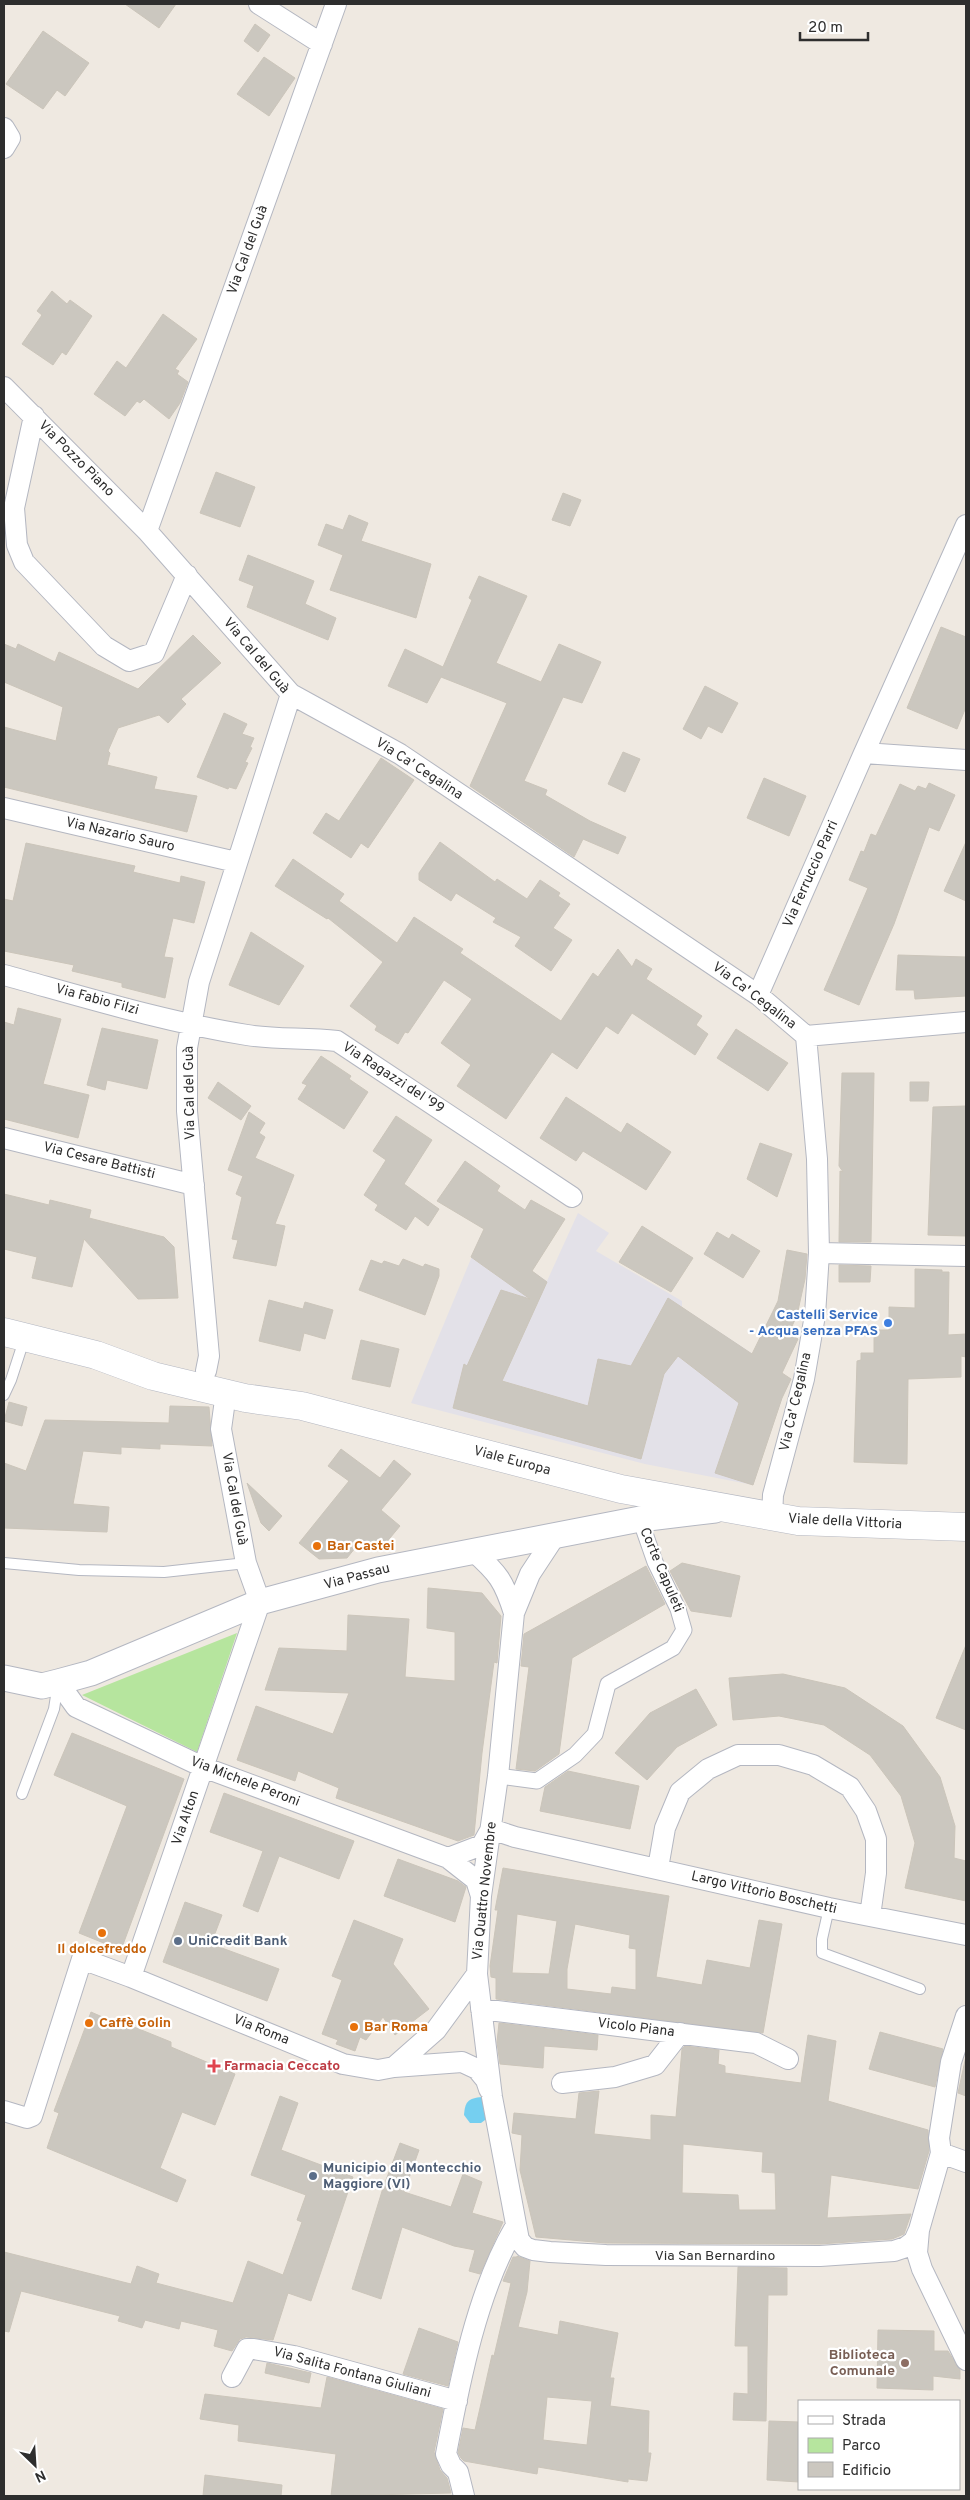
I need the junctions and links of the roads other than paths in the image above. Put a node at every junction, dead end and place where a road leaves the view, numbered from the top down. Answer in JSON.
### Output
{"nodes":[{"id":1,"x":259,"y":4,"type":"edge"},
{"id":2,"x":336,"y":4,"type":"edge"},
{"id":3,"x":322,"y":44,"type":"junction"},
{"id":4,"x":4,"y":128,"type":"edge"},
{"id":5,"x":4,"y":148,"type":"edge"},
{"id":6,"x":4,"y":387,"type":"edge"},
{"id":7,"x":34,"y":416,"type":"junction"},
{"id":8,"x":966,"y":525,"type":"edge"},
{"id":9,"x":147,"y":531,"type":"junction"},
{"id":10,"x":188,"y":575,"type":"junction"},
{"id":11,"x":291,"y":694,"type":"junction"},
{"id":12,"x":864,"y":753,"type":"junction"},
{"id":13,"x":966,"y":760,"type":"edge"},
{"id":14,"x":4,"y":808,"type":"edge"},
{"id":15,"x":236,"y":862,"type":"junction"},
{"id":16,"x":4,"y":976,"type":"edge"},
{"id":17,"x":758,"y":995,"type":"junction"},
{"id":18,"x":966,"y":1022,"type":"edge"},
{"id":19,"x":191,"y":1025,"type":"junction"},
{"id":20,"x":806,"y":1036,"type":"junction"},
{"id":21,"x":4,"y":1138,"type":"edge"},
{"id":22,"x":194,"y":1185,"type":"junction"},
{"id":23,"x":572,"y":1197,"type":"dead end"},
{"id":24,"x":819,"y":1252,"type":"junction"},
{"id":25,"x":966,"y":1256,"type":"edge"},
{"id":26,"x":14,"y":1334,"type":"edge"},
{"id":27,"x":96,"y":1355,"type":"junction"},
{"id":28,"x":206,"y":1371,"type":"junction"},
{"id":29,"x":226,"y":1393,"type":"junction"},
{"id":30,"x":4,"y":1395,"type":"edge"},
{"id":31,"x":302,"y":1406,"type":"junction"},
{"id":32,"x":724,"y":1508,"type":"junction"},
{"id":33,"x":772,"y":1517,"type":"junction"},
{"id":34,"x":640,"y":1519,"type":"junction"},
{"id":35,"x":966,"y":1526,"type":"edge"},
{"id":36,"x":555,"y":1536,"type":"junction"},
{"id":37,"x":473,"y":1551,"type":"junction"},
{"id":38,"x":4,"y":1563,"type":"edge"},
{"id":39,"x":246,"y":1563,"type":"junction"},
{"id":40,"x":260,"y":1602,"type":"junction"},
{"id":41,"x":514,"y":1613,"type":"junction"},
{"id":42,"x":4,"y":1678,"type":"edge"},
{"id":43,"x":58,"y":1682,"type":"junction"},
{"id":44,"x":203,"y":1767,"type":"junction"},
{"id":45,"x":498,"y":1776,"type":"junction"},
{"id":46,"x":22,"y":1794,"type":"dead end"},
{"id":47,"x":491,"y":1829,"type":"junction"},
{"id":48,"x":448,"y":1858,"type":"junction"},
{"id":49,"x":658,"y":1868,"type":"junction"},
{"id":50,"x":482,"y":1896,"type":"junction"},
{"id":51,"x":829,"y":1908,"type":"junction"},
{"id":52,"x":870,"y":1916,"type":"junction"},
{"id":53,"x":966,"y":1935,"type":"edge"},
{"id":54,"x":477,"y":1974,"type":"junction"},
{"id":55,"x":131,"y":1977,"type":"junction"},
{"id":56,"x":920,"y":1989,"type":"dead end"},
{"id":57,"x":481,"y":2009,"type":"junction"},
{"id":58,"x":966,"y":2016,"type":"edge"},
{"id":59,"x":680,"y":2033,"type":"junction"},
{"id":60,"x":788,"y":2059,"type":"dead end"},
{"id":61,"x":394,"y":2067,"type":"junction"},
{"id":62,"x":562,"y":2083,"type":"dead end"},
{"id":63,"x":492,"y":2097,"type":"junction"},
{"id":64,"x":4,"y":2111,"type":"edge"},
{"id":65,"x":941,"y":2153,"type":"junction"},
{"id":66,"x":966,"y":2162,"type":"edge"},
{"id":67,"x":515,"y":2227,"type":"junction"},
{"id":68,"x":919,"y":2230,"type":"junction"},
{"id":69,"x":966,"y":2360,"type":"edge"},
{"id":70,"x":232,"y":2377,"type":"dead end"},
{"id":71,"x":457,"y":2401,"type":"junction"},
{"id":72,"x":464,"y":2496,"type":"edge"}],
"edges":[{"from":1,"to":3,"type":"street"},
{"from":2,"to":3,"type":"street","name":"Via Cal del Guà"},
{"from":3,"to":9,"type":"street","name":"Via Cal del Guà"},
{"from":4,"to":5,"type":"street"},
{"from":6,"to":7,"type":"street","name":"Via Pozzo Piano"},
{"from":7,"to":9,"type":"street","name":"Via Pozzo Piano"},
{"from":7,"to":10,"type":"street"},
{"from":8,"to":12,"type":"street","name":"Via Ferruccio Parri"},
{"from":9,"to":10,"type":"street","name":"Via Cal del Guà"},
{"from":10,"to":11,"type":"street","name":"Via Cal del Guà"},
{"from":11,"to":15,"type":"street","name":"Via Cal del Guà"},
{"from":11,"to":17,"type":"street","name":"Via Ca' Cegalina"},
{"from":12,"to":13,"type":"street"},
{"from":12,"to":17,"type":"street","name":"Via Ferruccio Parri"},
{"from":14,"to":15,"type":"street","name":"Via Nazario Sauro"},
{"from":15,"to":19,"type":"street","name":"Via Cal del Guà"},
{"from":16,"to":19,"type":"street","name":"Via Fabio Filzi"},
{"from":17,"to":20,"type":"street","name":"Via Ca' Cegalina"},
{"from":18,"to":20,"type":"street"},
{"from":19,"to":22,"type":"street","name":"Via Cal del Guà"},
{"from":19,"to":23,"type":"street","name":"Via Ragazzi del '99"},
{"from":20,"to":24,"type":"street","name":"Via Ca' Cegalina"},
{"from":21,"to":22,"type":"street","name":"Via Cesare Battisti"},
{"from":22,"to":28,"type":"street","name":"Via Cal del Guà"},
{"from":24,"to":25,"type":"street"},
{"from":24,"to":33,"type":"street","name":"Via Ca' Cegalina"},
{"from":26,"to":27,"type":"main road","name":"Viale Europa"},
{"from":26,"to":30,"type":"lane"},
{"from":27,"to":28,"type":"main road","name":"Viale Europa"},
{"from":27,"to":29,"type":"main road","name":"Viale Europa"},
{"from":28,"to":31,"type":"main road","name":"Viale Europa"},
{"from":29,"to":31,"type":"main road","name":"Viale Europa"},
{"from":29,"to":39,"type":"street","name":"Via Cal del Guà"},
{"from":31,"to":32,"type":"main road","name":"Viale Europa"},
{"from":32,"to":33,"type":"main road","name":"Viale della Vittoria"},
{"from":32,"to":34,"type":"street","name":"Via Passau"},
{"from":33,"to":35,"type":"main road","name":"Viale della Vittoria"},
{"from":34,"to":36,"type":"street","name":"Via Passau"},
{"from":34,"to":45,"type":"street","name":"Corte Capuleti"},
{"from":36,"to":37,"type":"street","name":"Via Passau"},
{"from":36,"to":41,"type":"street","name":"Via Quattro Novembre"},
{"from":37,"to":40,"type":"street","name":"Via Passau"},
{"from":37,"to":41,"type":"street","name":"Via Quattro Novembre"},
{"from":38,"to":39,"type":"lane"},
{"from":39,"to":40,"type":"street","name":"Via Cal del Guà"},
{"from":40,"to":43,"type":"street","name":"Via Passau"},
{"from":40,"to":44,"type":"street","name":"Via Alton"},
{"from":41,"to":45,"type":"street","name":"Via Quattro Novembre"},
{"from":42,"to":43,"type":"street","name":"Via Passau"},
{"from":43,"to":44,"type":"street","name":"Via Michele Peroni"},
{"from":43,"to":46,"type":"lane"},
{"from":44,"to":48,"type":"street","name":"Via Michele Peroni"},
{"from":44,"to":55,"type":"street","name":"Via Alton"},
{"from":45,"to":47,"type":"street","name":"Via Quattro Novembre"},
{"from":47,"to":48,"type":"street"},
{"from":47,"to":49,"type":"street","name":"Largo Vittorio Boschetti"},
{"from":47,"to":50,"type":"street","name":"Via Quattro Novembre"},
{"from":48,"to":50,"type":"street","name":"Via Michele Peroni"},
{"from":49,"to":51,"type":"street","name":"Largo Vittorio Boschetti"},
{"from":49,"to":52,"type":"street"},
{"from":50,"to":54,"type":"street","name":"Via Quattro Novembre"},
{"from":51,"to":52,"type":"street","name":"Largo Vittorio Boschetti"},
{"from":51,"to":56,"type":"lane"},
{"from":52,"to":53,"type":"street","name":"Largo Vittorio Boschetti"},
{"from":54,"to":57,"type":"street","name":"Via Quattro Novembre"},
{"from":54,"to":61,"type":"street"},
{"from":55,"to":61,"type":"street","name":"Via Roma"},
{"from":55,"to":64,"type":"street","name":"Via Roma"},
{"from":57,"to":59,"type":"street","name":"Vicolo Piana"},
{"from":57,"to":63,"type":"street","name":"Via Quattro Novembre"},
{"from":58,"to":65,"type":"street","name":"Via San Bernardino"},
{"from":59,"to":60,"type":"street","name":"Vicolo Piana"},
{"from":59,"to":62,"type":"street"},
{"from":61,"to":63,"type":"street","name":"Via Roma"},
{"from":63,"to":67,"type":"street","name":"Via Quattro Novembre"},
{"from":65,"to":66,"type":"street"},
{"from":65,"to":68,"type":"street","name":"Via San Bernardino"},
{"from":67,"to":68,"type":"street","name":"Via San Bernardino"},
{"from":67,"to":71,"type":"street"},
{"from":68,"to":69,"type":"street","name":"Via San Bernardino"},
{"from":70,"to":71,"type":"street","name":"Via Salita Fontana Giuliani"},
{"from":71,"to":72,"type":"street"}]}
